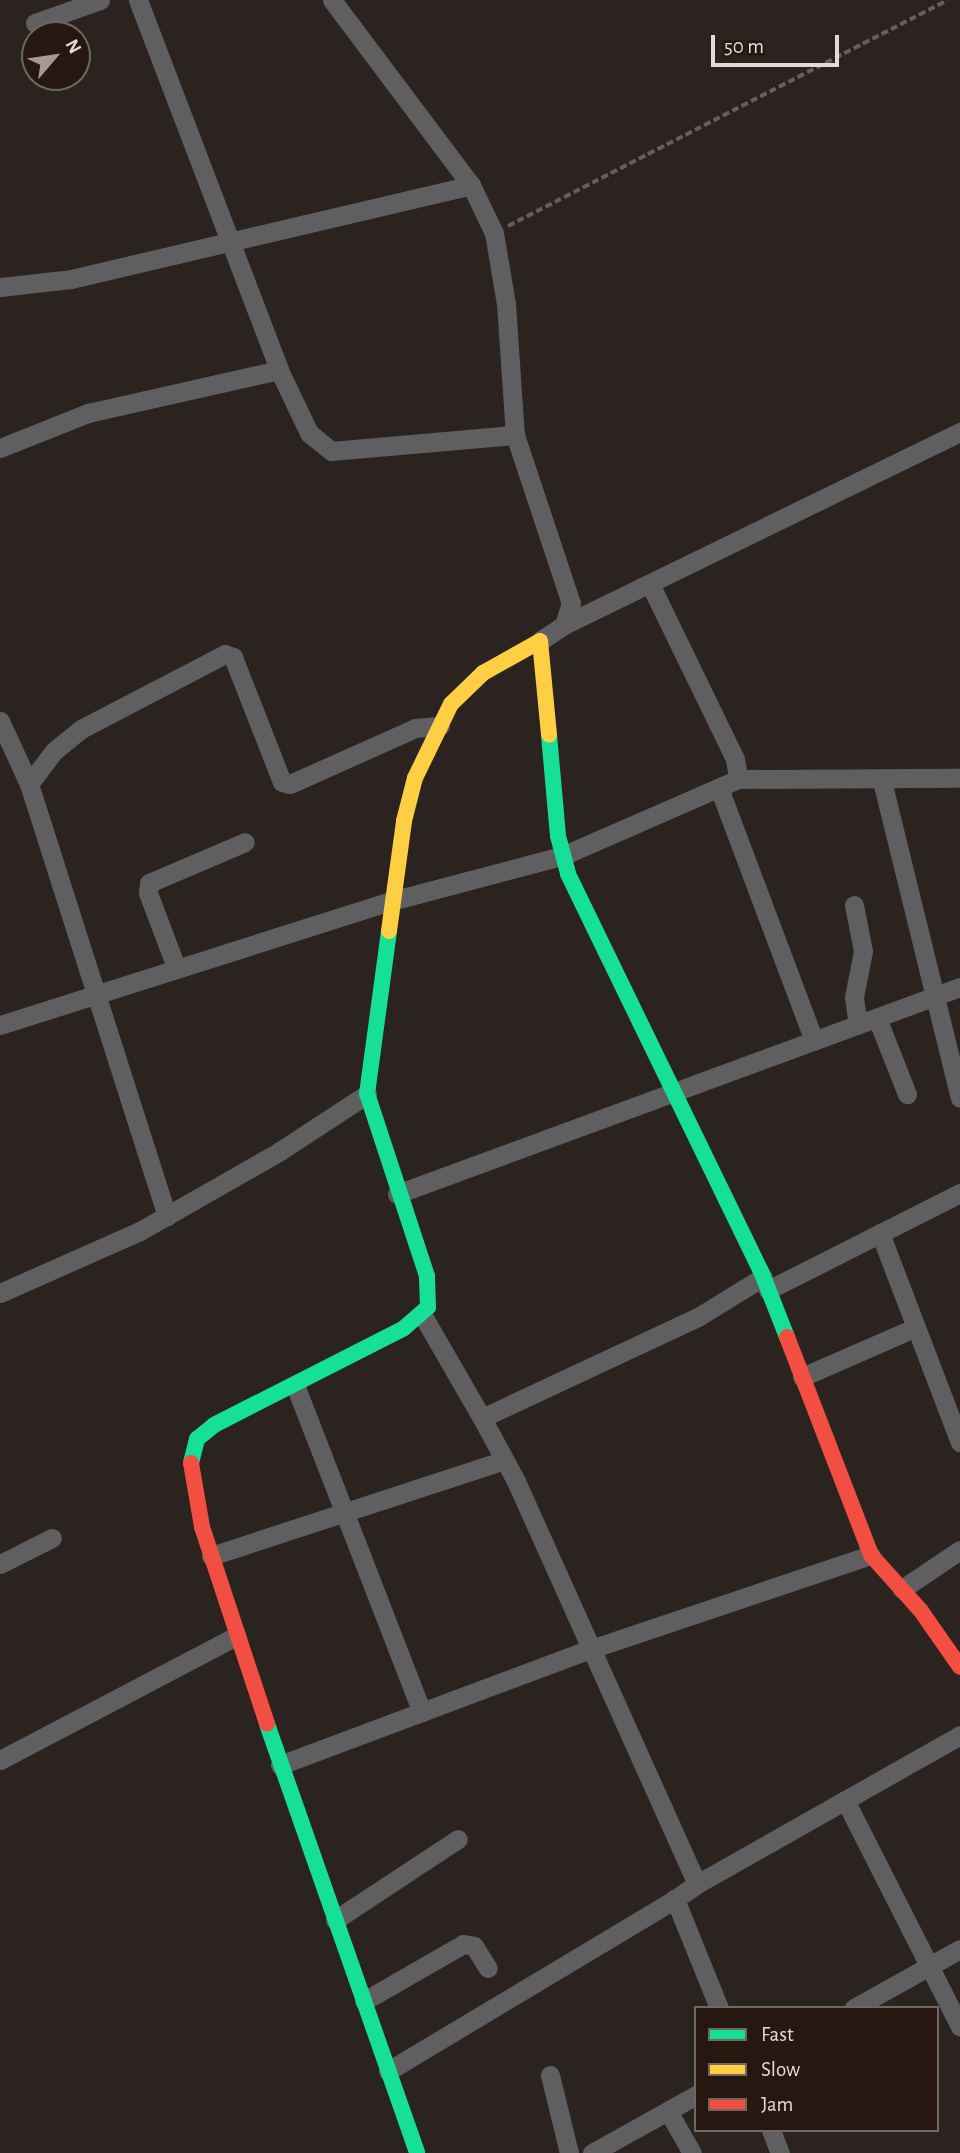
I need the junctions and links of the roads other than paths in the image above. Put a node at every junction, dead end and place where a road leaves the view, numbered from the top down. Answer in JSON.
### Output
{"nodes":[{"id":1,"x":100,"y":0,"type":"edge"},
{"id":2,"x":138,"y":0,"type":"edge"},
{"id":3,"x":332,"y":0,"type":"edge"},
{"id":4,"x":41,"y":21,"type":"edge"},
{"id":5,"x":471,"y":185,"type":"junction"},
{"id":6,"x":233,"y":239,"type":"junction"},
{"id":7,"x":0,"y":287,"type":"edge"},
{"id":8,"x":279,"y":370,"type":"junction"},
{"id":9,"x":960,"y":432,"type":"edge"},
{"id":10,"x":515,"y":435,"type":"junction"},
{"id":11,"x":0,"y":448,"type":"edge"},
{"id":12,"x":651,"y":586,"type":"junction"},
{"id":13,"x":571,"y":603,"type":"junction"},
{"id":14,"x":591,"y":613,"type":"junction"},
{"id":15,"x":564,"y":625,"type":"junction"},
{"id":16,"x":540,"y":641,"type":"junction"},
{"id":17,"x":0,"y":721,"type":"edge"},
{"id":18,"x":440,"y":726,"type":"junction"},
{"id":19,"x":960,"y":778,"type":"edge"},
{"id":20,"x":737,"y":779,"type":"junction"},
{"id":21,"x":882,"y":781,"type":"junction"},
{"id":22,"x":29,"y":784,"type":"junction"},
{"id":23,"x":719,"y":788,"type":"junction"},
{"id":24,"x":245,"y":842,"type":"dead end"},
{"id":25,"x":562,"y":856,"type":"junction"},
{"id":26,"x":395,"y":900,"type":"junction"},
{"id":27,"x":854,"y":905,"type":"dead end"},
{"id":28,"x":176,"y":967,"type":"junction"},
{"id":29,"x":960,"y":986,"type":"edge"},
{"id":30,"x":98,"y":993,"type":"junction"},
{"id":31,"x":933,"y":997,"type":"junction"},
{"id":32,"x":877,"y":1018,"type":"junction"},
{"id":33,"x":0,"y":1025,"type":"edge"},
{"id":34,"x":858,"y":1025,"type":"junction"},
{"id":35,"x":814,"y":1041,"type":"junction"},
{"id":36,"x":675,"y":1092,"type":"junction"},
{"id":37,"x":367,"y":1094,"type":"junction"},
{"id":38,"x":907,"y":1094,"type":"dead end"},
{"id":39,"x":960,"y":1098,"type":"edge"},
{"id":40,"x":960,"y":1193,"type":"edge"},
{"id":41,"x":397,"y":1194,"type":"junction"},
{"id":42,"x":167,"y":1216,"type":"junction"},
{"id":43,"x":880,"y":1233,"type":"junction"},
{"id":44,"x":766,"y":1283,"type":"junction"},
{"id":45,"x":0,"y":1293,"type":"edge"},
{"id":46,"x":423,"y":1316,"type":"junction"},
{"id":47,"x":905,"y":1332,"type":"dead end"},
{"id":48,"x":802,"y":1377,"type":"junction"},
{"id":49,"x":295,"y":1385,"type":"junction"},
{"id":50,"x":482,"y":1418,"type":"junction"},
{"id":51,"x":960,"y":1442,"type":"edge"},
{"id":52,"x":505,"y":1460,"type":"junction"},
{"id":53,"x":346,"y":1510,"type":"junction"},
{"id":54,"x":52,"y":1538,"type":"dead end"},
{"id":55,"x":960,"y":1550,"type":"edge"},
{"id":56,"x":871,"y":1555,"type":"junction"},
{"id":57,"x":211,"y":1556,"type":"junction"},
{"id":58,"x":0,"y":1564,"type":"edge"},
{"id":59,"x":902,"y":1589,"type":"junction"},
{"id":60,"x":236,"y":1636,"type":"junction"},
{"id":61,"x":592,"y":1649,"type":"junction"},
{"id":62,"x":960,"y":1667,"type":"edge"},
{"id":63,"x":422,"y":1712,"type":"junction"},
{"id":64,"x":960,"y":1735,"type":"edge"},
{"id":65,"x":0,"y":1760,"type":"edge"},
{"id":66,"x":280,"y":1765,"type":"junction"},
{"id":67,"x":845,"y":1800,"type":"junction"},
{"id":68,"x":458,"y":1839,"type":"dead end"},
{"id":69,"x":697,"y":1884,"type":"junction"},
{"id":70,"x":675,"y":1899,"type":"junction"},
{"id":71,"x":335,"y":1920,"type":"junction"},
{"id":72,"x":960,"y":1949,"type":"edge"},
{"id":73,"x":930,"y":1967,"type":"junction"},
{"id":74,"x":488,"y":1968,"type":"dead end"},
{"id":75,"x":364,"y":2001,"type":"junction"},
{"id":76,"x":718,"y":2006,"type":"edge"},
{"id":77,"x":858,"y":2006,"type":"edge"},
{"id":78,"x":960,"y":2027,"type":"edge"},
{"id":79,"x":388,"y":2071,"type":"junction"},
{"id":80,"x":550,"y":2075,"type":"dead end"},
{"id":81,"x":694,"y":2096,"type":"edge"},
{"id":82,"x":668,"y":2111,"type":"junction"},
{"id":83,"x":772,"y":2132,"type":"edge"},
{"id":84,"x":417,"y":2153,"type":"edge"},
{"id":85,"x":569,"y":2153,"type":"edge"},
{"id":86,"x":592,"y":2153,"type":"edge"},
{"id":87,"x":692,"y":2153,"type":"edge"},
{"id":88,"x":780,"y":2153,"type":"edge"}],
"edges":[{"from":1,"to":4,"type":"street"},
{"from":2,"to":6,"type":"street"},
{"from":3,"to":5,"type":"street"},
{"from":5,"to":6,"type":"street"},
{"from":5,"to":10,"type":"street"},
{"from":6,"to":7,"type":"street"},
{"from":6,"to":8,"type":"street"},
{"from":8,"to":10,"type":"street"},
{"from":8,"to":11,"type":"street"},
{"from":9,"to":12,"type":"street"},
{"from":10,"to":13,"type":"street"},
{"from":12,"to":14,"type":"street"},
{"from":12,"to":20,"type":"street"},
{"from":13,"to":14,"type":"street"},
{"from":13,"to":15,"type":"street"},
{"from":14,"to":15,"type":"street"},
{"from":15,"to":16,"type":"street"},
{"from":16,"to":18,"type":"street"},
{"from":16,"to":25,"type":"street"},
{"from":17,"to":22,"type":"street"},
{"from":18,"to":22,"type":"street"},
{"from":18,"to":26,"type":"street"},
{"from":19,"to":21,"type":"street"},
{"from":20,"to":21,"type":"street"},
{"from":20,"to":23,"type":"street"},
{"from":21,"to":31,"type":"street"},
{"from":22,"to":30,"type":"street"},
{"from":23,"to":25,"type":"street"},
{"from":23,"to":35,"type":"street"},
{"from":24,"to":28,"type":"street"},
{"from":25,"to":26,"type":"street"},
{"from":25,"to":36,"type":"street"},
{"from":26,"to":28,"type":"street"},
{"from":26,"to":37,"type":"street"},
{"from":27,"to":34,"type":"street"},
{"from":28,"to":30,"type":"street"},
{"from":29,"to":31,"type":"street"},
{"from":30,"to":33,"type":"street"},
{"from":30,"to":42,"type":"street"},
{"from":31,"to":32,"type":"street"},
{"from":31,"to":39,"type":"street"},
{"from":32,"to":34,"type":"street"},
{"from":32,"to":38,"type":"street"},
{"from":34,"to":35,"type":"street"},
{"from":35,"to":36,"type":"street"},
{"from":36,"to":41,"type":"street"},
{"from":36,"to":44,"type":"street"},
{"from":37,"to":41,"type":"street"},
{"from":37,"to":42,"type":"street"},
{"from":40,"to":43,"type":"street"},
{"from":41,"to":46,"type":"street"},
{"from":42,"to":45,"type":"street"},
{"from":43,"to":44,"type":"street"},
{"from":43,"to":51,"type":"street"},
{"from":44,"to":48,"type":"street"},
{"from":44,"to":50,"type":"street"},
{"from":46,"to":49,"type":"street"},
{"from":46,"to":50,"type":"street"},
{"from":47,"to":48,"type":"street"},
{"from":48,"to":56,"type":"street"},
{"from":49,"to":53,"type":"street"},
{"from":49,"to":57,"type":"street"},
{"from":50,"to":52,"type":"street"},
{"from":52,"to":53,"type":"street"},
{"from":52,"to":61,"type":"street"},
{"from":53,"to":57,"type":"street"},
{"from":53,"to":63,"type":"street"},
{"from":54,"to":58,"type":"street"},
{"from":55,"to":59,"type":"street"},
{"from":56,"to":59,"type":"street"},
{"from":56,"to":61,"type":"street"},
{"from":57,"to":60,"type":"street"},
{"from":59,"to":62,"type":"street"},
{"from":60,"to":65,"type":"street"},
{"from":60,"to":66,"type":"street"},
{"from":61,"to":63,"type":"street"},
{"from":61,"to":69,"type":"street"},
{"from":63,"to":66,"type":"street"},
{"from":64,"to":67,"type":"street"},
{"from":66,"to":71,"type":"street"},
{"from":67,"to":69,"type":"street"},
{"from":67,"to":73,"type":"street"},
{"from":68,"to":71,"type":"street"},
{"from":69,"to":70,"type":"street"},
{"from":70,"to":76,"type":"street"},
{"from":70,"to":79,"type":"street"},
{"from":71,"to":75,"type":"street"},
{"from":72,"to":73,"type":"street"},
{"from":73,"to":77,"type":"street"},
{"from":73,"to":78,"type":"street"},
{"from":74,"to":75,"type":"street"},
{"from":75,"to":79,"type":"street"},
{"from":79,"to":84,"type":"street"},
{"from":80,"to":85,"type":"street"},
{"from":81,"to":82,"type":"street"},
{"from":82,"to":86,"type":"street"},
{"from":82,"to":87,"type":"street"},
{"from":83,"to":88,"type":"street"}]}
